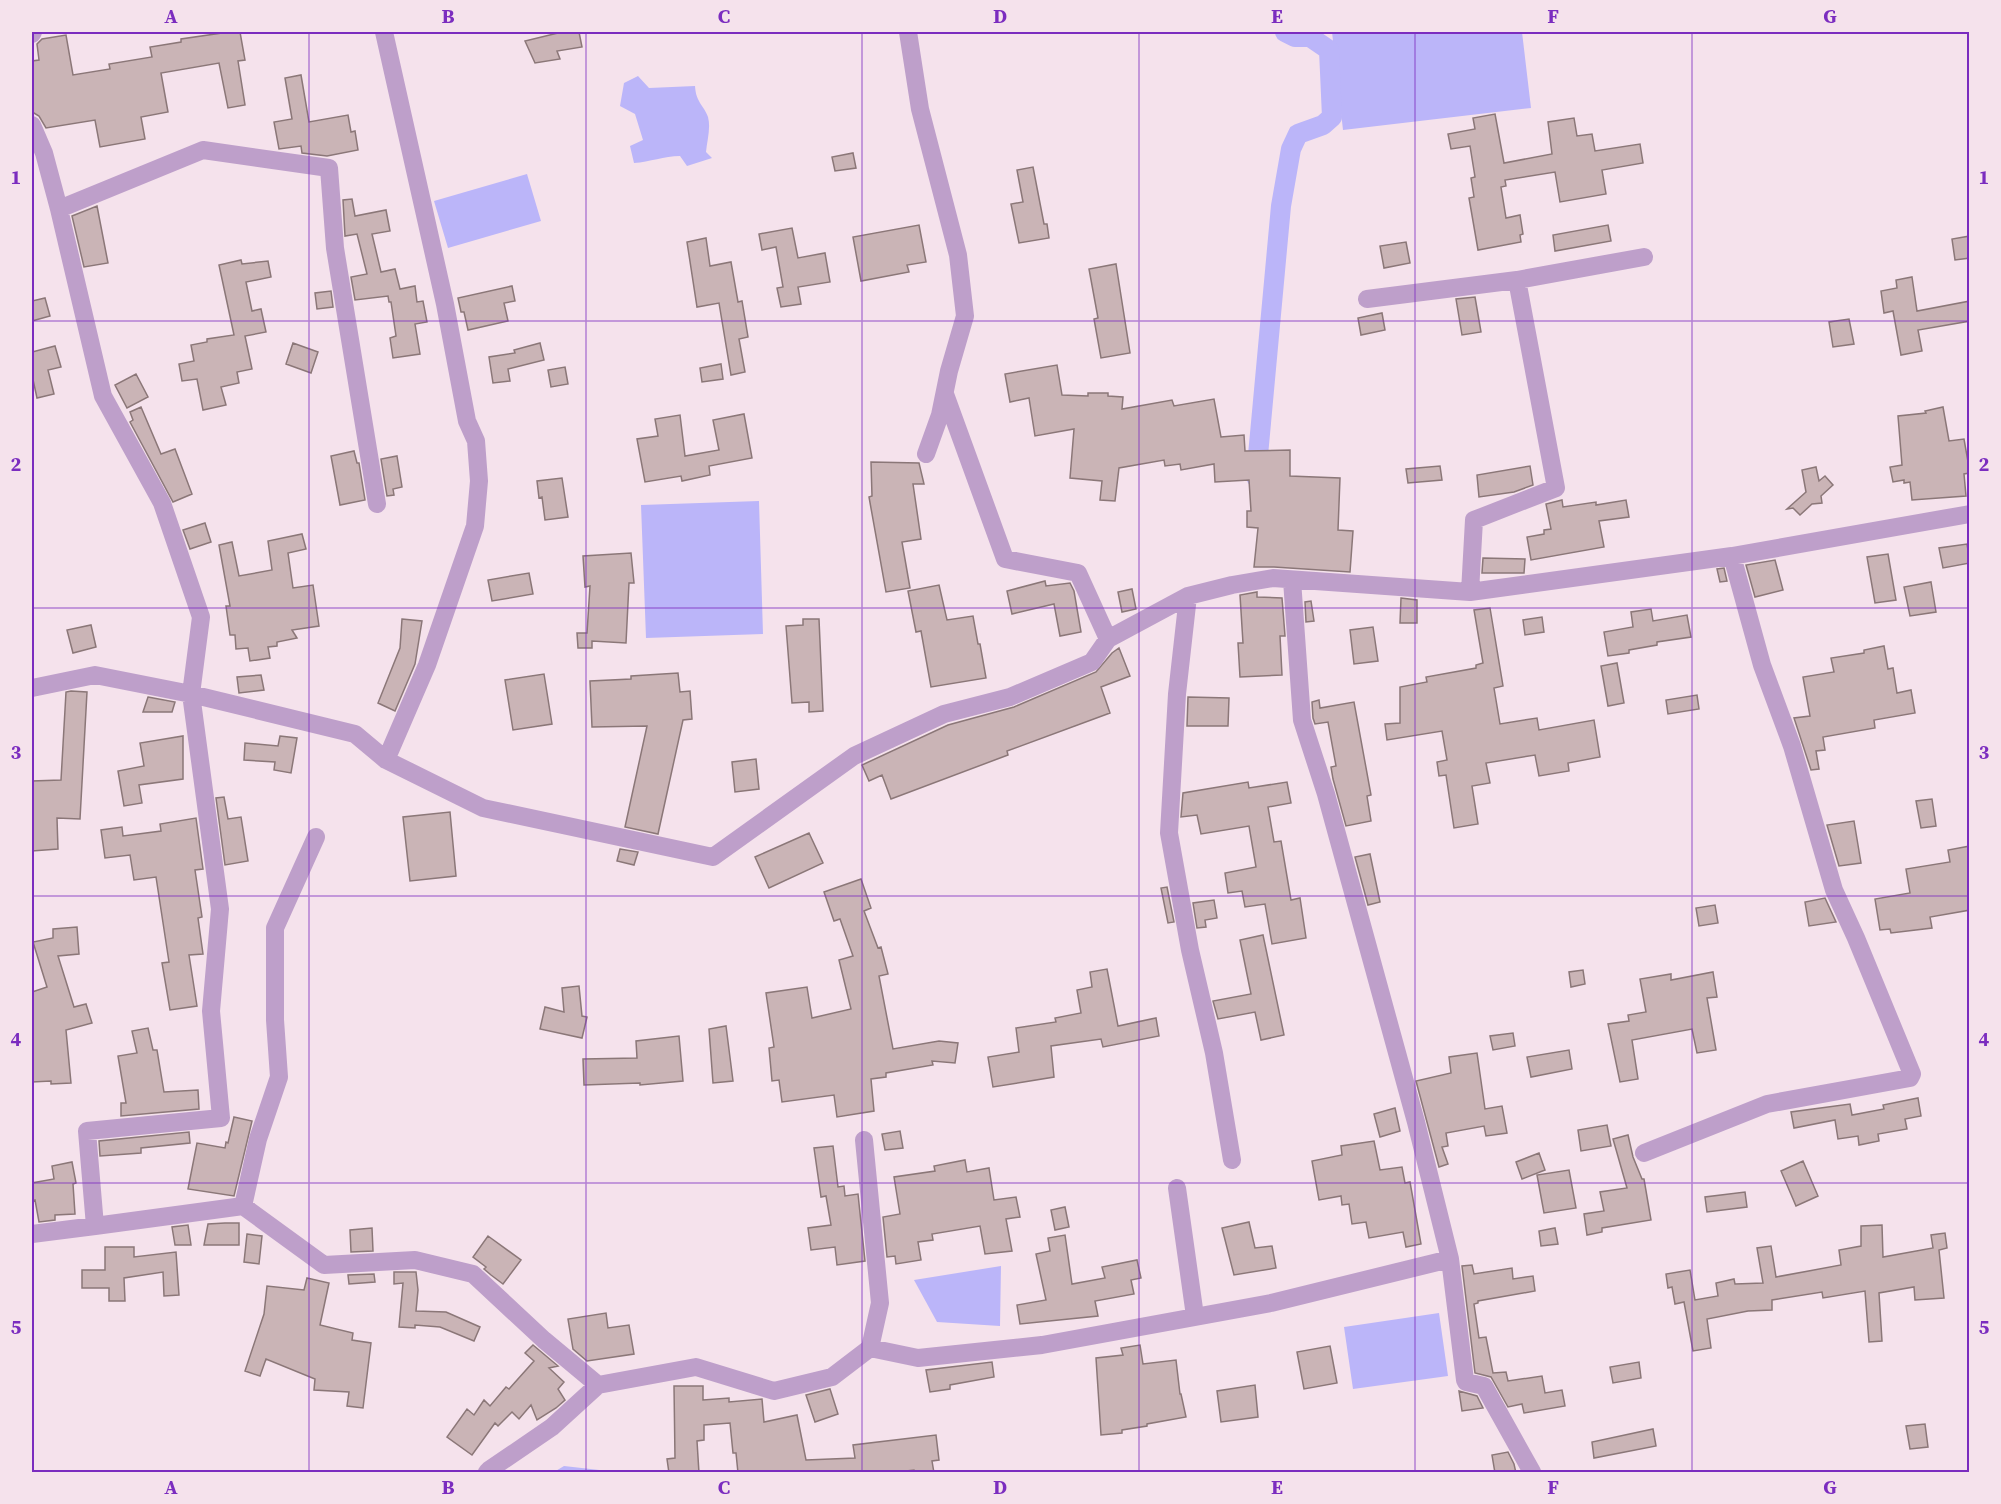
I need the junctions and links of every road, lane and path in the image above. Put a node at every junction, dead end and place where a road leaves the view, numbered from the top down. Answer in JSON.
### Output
{"nodes":[{"id":1,"x":384,"y":32,"type":"edge"},
{"id":2,"x":908,"y":32,"type":"edge"},
{"id":3,"x":32,"y":125,"type":"edge"},
{"id":4,"x":59,"y":209,"type":"junction"},
{"id":5,"x":1644,"y":257,"type":"dead end"},
{"id":6,"x":1517,"y":280,"type":"junction"},
{"id":7,"x":1367,"y":299,"type":"dead end"},
{"id":8,"x":945,"y":393,"type":"junction"},
{"id":9,"x":926,"y":454,"type":"dead end"},
{"id":10,"x":377,"y":504,"type":"dead end"},
{"id":11,"x":1970,"y":514,"type":"edge"},
{"id":12,"x":1732,"y":556,"type":"junction"},
{"id":13,"x":1292,"y":580,"type":"junction"},
{"id":14,"x":1470,"y":592,"type":"junction"},
{"id":15,"x":1188,"y":596,"type":"junction"},
{"id":16,"x":1108,"y":639,"type":"junction"},
{"id":17,"x":32,"y":688,"type":"edge"},
{"id":18,"x":191,"y":694,"type":"junction"},
{"id":19,"x":386,"y":760,"type":"junction"},
{"id":20,"x":315,"y":837,"type":"dead end"},
{"id":21,"x":864,"y":1140,"type":"dead end"},
{"id":22,"x":1644,"y":1153,"type":"dead end"},
{"id":23,"x":1232,"y":1160,"type":"dead end"},
{"id":24,"x":1177,"y":1188,"type":"dead end"},
{"id":25,"x":243,"y":1206,"type":"junction"},
{"id":26,"x":95,"y":1226,"type":"junction"},
{"id":27,"x":32,"y":1234,"type":"edge"},
{"id":28,"x":1450,"y":1259,"type":"junction"},
{"id":29,"x":1195,"y":1316,"type":"junction"},
{"id":30,"x":870,"y":1348,"type":"junction"},
{"id":31,"x":598,"y":1385,"type":"junction"},
{"id":32,"x":487,"y":1473,"type":"edge"},
{"id":33,"x":1533,"y":1473,"type":"edge"}],
"edges":[{"from":1,"to":19,"type":"street"},
{"from":2,"to":8,"type":"street"},
{"from":3,"to":4,"type":"street"},
{"from":4,"to":10,"type":"street"},
{"from":4,"to":18,"type":"street"},
{"from":5,"to":6,"type":"street"},
{"from":6,"to":7,"type":"street"},
{"from":6,"to":14,"type":"street"},
{"from":8,"to":9,"type":"street"},
{"from":8,"to":16,"type":"street"},
{"from":11,"to":12,"type":"street"},
{"from":12,"to":14,"type":"street"},
{"from":12,"to":22,"type":"street"},
{"from":13,"to":14,"type":"street"},
{"from":13,"to":15,"type":"street"},
{"from":13,"to":28,"type":"street"},
{"from":15,"to":16,"type":"street"},
{"from":15,"to":23,"type":"street"},
{"from":16,"to":19,"type":"street"},
{"from":17,"to":18,"type":"street"},
{"from":18,"to":19,"type":"street"},
{"from":18,"to":26,"type":"street"},
{"from":20,"to":25,"type":"street"},
{"from":21,"to":30,"type":"street"},
{"from":24,"to":29,"type":"street"},
{"from":25,"to":26,"type":"street"},
{"from":25,"to":31,"type":"street"},
{"from":26,"to":27,"type":"street"},
{"from":28,"to":29,"type":"street"},
{"from":28,"to":33,"type":"street"},
{"from":29,"to":30,"type":"street"},
{"from":30,"to":31,"type":"street"},
{"from":31,"to":32,"type":"street"}]}
